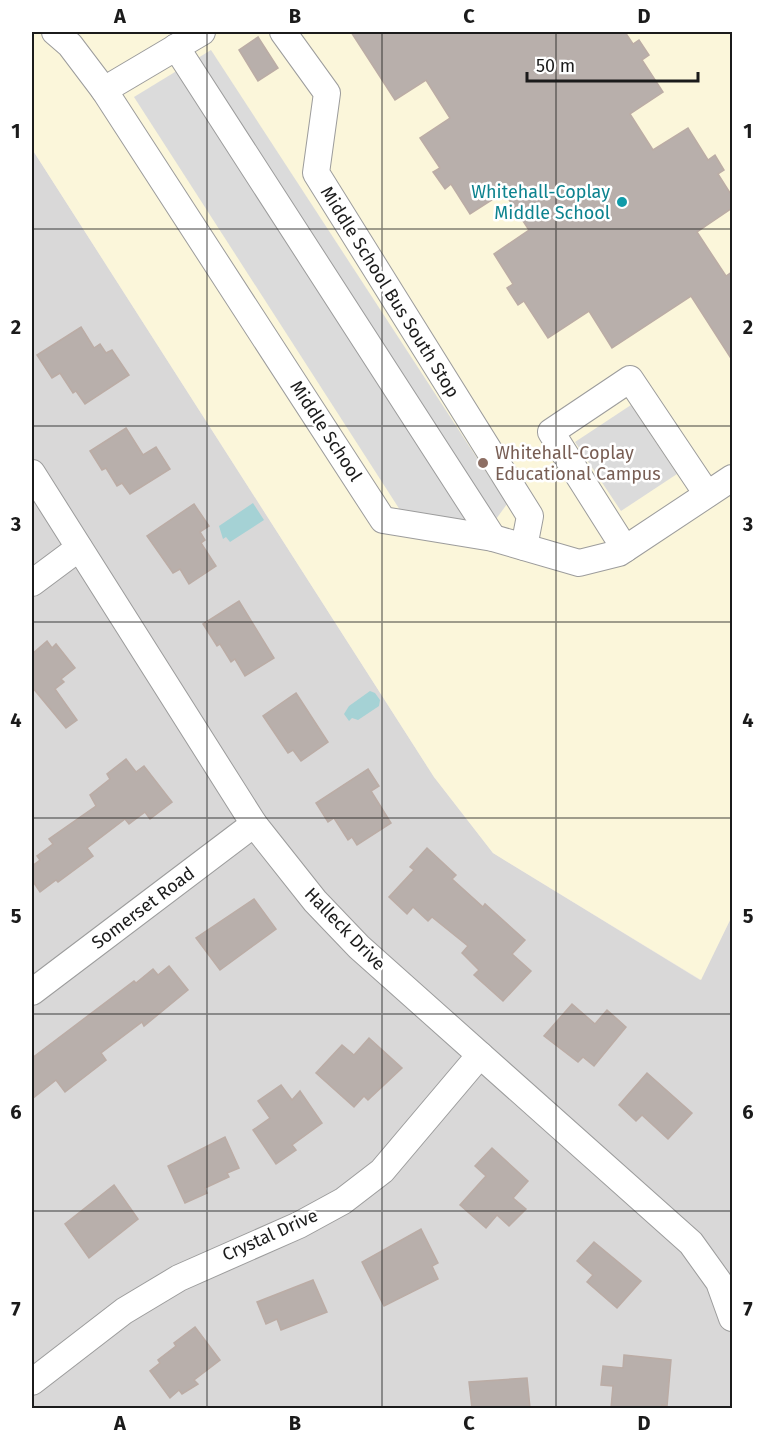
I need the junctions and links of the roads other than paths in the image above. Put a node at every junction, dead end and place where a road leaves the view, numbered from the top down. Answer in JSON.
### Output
{"nodes":[{"id":1,"x":55,"y":32,"type":"edge"},
{"id":2,"x":202,"y":32,"type":"edge"},
{"id":3,"x":282,"y":32,"type":"edge"},
{"id":4,"x":176,"y":47,"type":"junction"},
{"id":5,"x":104,"y":90,"type":"junction"},
{"id":6,"x":32,"y":473,"type":"edge"},
{"id":7,"x":732,"y":478,"type":"edge"},
{"id":8,"x":707,"y":494,"type":"junction"},
{"id":9,"x":493,"y":538,"type":"junction"},
{"id":10,"x":524,"y":547,"type":"junction"},
{"id":11,"x":79,"y":548,"type":"junction"},
{"id":12,"x":625,"y":549,"type":"junction"},
{"id":13,"x":32,"y":583,"type":"edge"},
{"id":14,"x":254,"y":824,"type":"junction"},
{"id":15,"x":32,"y":992,"type":"edge"},
{"id":16,"x":480,"y":1055,"type":"junction"},
{"id":17,"x":732,"y":1318,"type":"edge"},
{"id":18,"x":32,"y":1382,"type":"edge"}],
"edges":[{"from":1,"to":5,"type":"street","name":"Middle School"},
{"from":2,"to":4,"type":"street"},
{"from":3,"to":10,"type":"street","name":"Middle School Bus South Stop"},
{"from":4,"to":5,"type":"street"},
{"from":4,"to":9,"type":"street"},
{"from":5,"to":9,"type":"street","name":"Middle School"},
{"from":6,"to":11,"type":"street","name":"Halleck Drive"},
{"from":7,"to":8,"type":"street","name":"Middle School"},
{"from":8,"to":12,"type":"street","name":"Middle School"},
{"from":8,"to":12,"type":"street"},
{"from":9,"to":10,"type":"street","name":"Middle School"},
{"from":10,"to":12,"type":"street","name":"Middle School"},
{"from":11,"to":13,"type":"street"},
{"from":11,"to":14,"type":"street","name":"Halleck Drive"},
{"from":14,"to":15,"type":"street","name":"Somerset Road"},
{"from":14,"to":16,"type":"street","name":"Halleck Drive"},
{"from":16,"to":17,"type":"street","name":"Halleck Drive"},
{"from":16,"to":18,"type":"street","name":"Crystal Drive"}]}
